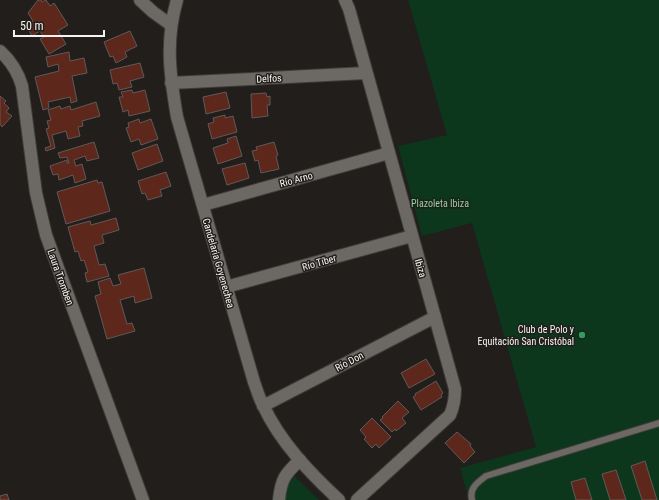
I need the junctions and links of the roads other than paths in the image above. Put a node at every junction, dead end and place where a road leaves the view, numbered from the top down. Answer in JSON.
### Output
{"nodes":[{"id":1,"x":140,"y":0,"type":"edge"},
{"id":2,"x":177,"y":0,"type":"edge"},
{"id":3,"x":344,"y":0,"type":"edge"},
{"id":4,"x":171,"y":24,"type":"junction"},
{"id":5,"x":0,"y":51,"type":"edge"},
{"id":6,"x":366,"y":73,"type":"junction"},
{"id":7,"x":171,"y":83,"type":"junction"},
{"id":8,"x":389,"y":153,"type":"junction"},
{"id":9,"x":203,"y":205,"type":"junction"},
{"id":10,"x":412,"y":236,"type":"junction"},
{"id":11,"x":226,"y":287,"type":"junction"},
{"id":12,"x":434,"y":317,"type":"junction"},
{"id":13,"x":263,"y":406,"type":"junction"},
{"id":14,"x":659,"y":423,"type":"edge"},
{"id":15,"x":300,"y":460,"type":"junction"},
{"id":16,"x":143,"y":500,"type":"edge"},
{"id":17,"x":279,"y":500,"type":"edge"},
{"id":18,"x":339,"y":500,"type":"edge"},
{"id":19,"x":357,"y":500,"type":"edge"},
{"id":20,"x":472,"y":500,"type":"edge"}],
"edges":[{"from":1,"to":4,"type":"street"},
{"from":2,"to":4,"type":"street","name":"Candelaria Goyenechea"},
{"from":3,"to":6,"type":"street","name":"Ibiza"},
{"from":4,"to":7,"type":"street","name":"Candelaria Goyenechea"},
{"from":5,"to":16,"type":"street","name":"Laura Tromben"},
{"from":6,"to":7,"type":"street","name":"Delfos"},
{"from":6,"to":8,"type":"street","name":"Ibiza"},
{"from":7,"to":9,"type":"street","name":"Candelaria Goyenechea"},
{"from":8,"to":9,"type":"street","name":"Río Arno"},
{"from":8,"to":10,"type":"street","name":"Ibiza"},
{"from":9,"to":11,"type":"street","name":"Candelaria Goyenechea"},
{"from":10,"to":11,"type":"street","name":"Río Tíber"},
{"from":10,"to":12,"type":"street","name":"Ibiza"},
{"from":11,"to":13,"type":"street","name":"Candelaria Goyenechea"},
{"from":12,"to":13,"type":"street","name":"Río Don"},
{"from":12,"to":19,"type":"street","name":"Ibiza"},
{"from":13,"to":15,"type":"street","name":"Candelaria Goyenechea"},
{"from":14,"to":20,"type":"lane"},
{"from":15,"to":17,"type":"street"},
{"from":15,"to":18,"type":"street","name":"Candelaria Goyenechea"}]}
